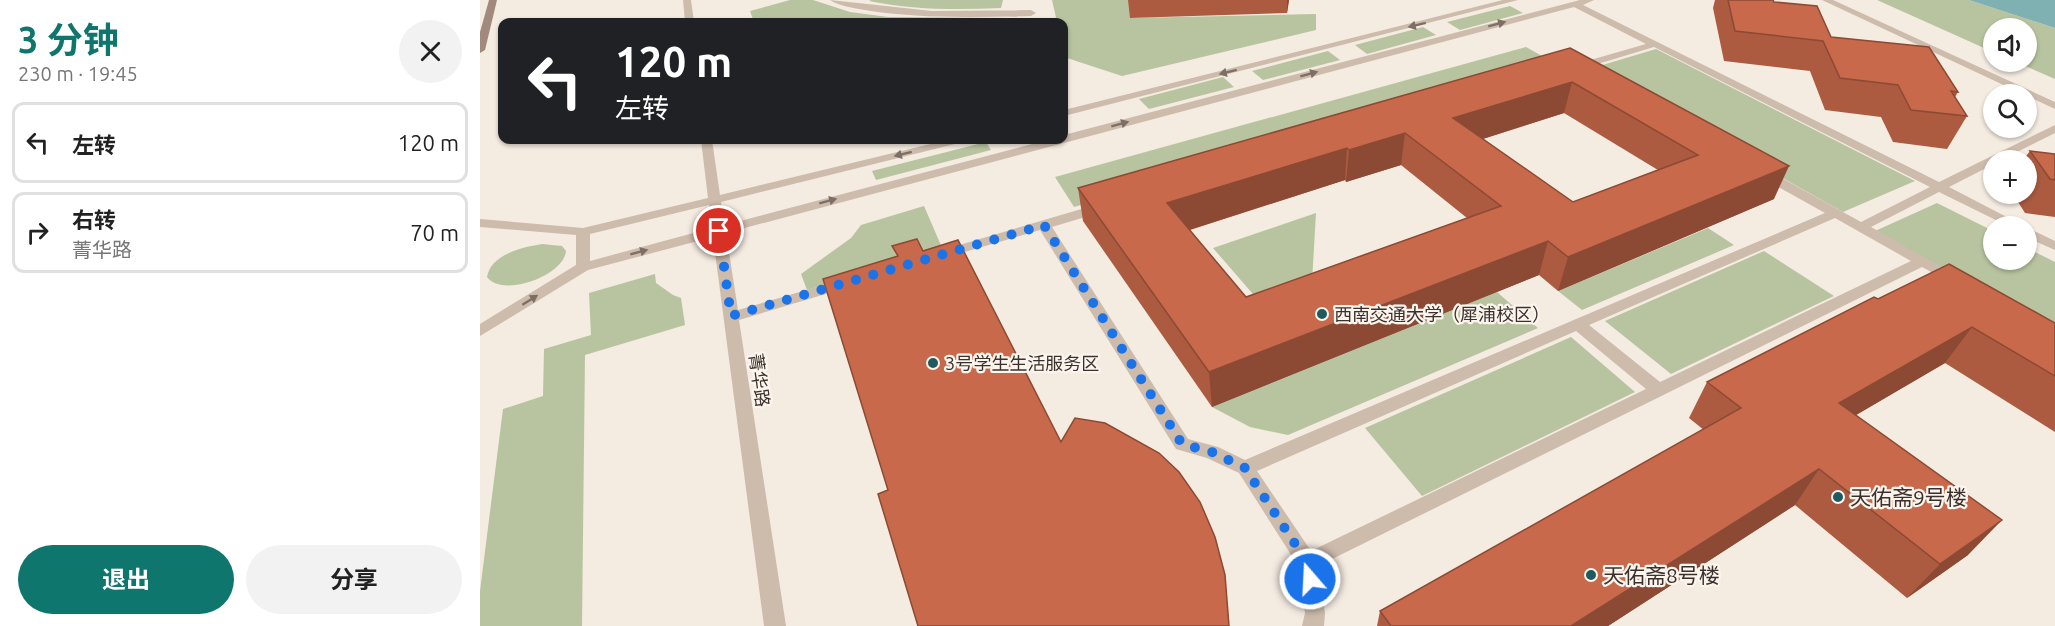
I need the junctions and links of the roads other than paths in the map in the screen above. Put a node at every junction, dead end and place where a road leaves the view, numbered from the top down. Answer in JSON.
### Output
{"nodes":[{"id":1,"x":493,"y":0,"type":"edge"},
{"id":2,"x":687,"y":0,"type":"edge"},
{"id":3,"x":1030,"y":0,"type":"edge"},
{"id":4,"x":1514,"y":0,"type":"edge"},
{"id":5,"x":1590,"y":0,"type":"edge"},
{"id":6,"x":1826,"y":0,"type":"edge"},
{"id":7,"x":839,"y":1,"type":"edge"},
{"id":8,"x":1575,"y":4,"type":"junction"},
{"id":9,"x":689,"y":18,"type":"edge"},
{"id":10,"x":1032,"y":18,"type":"edge"},
{"id":11,"x":1655,"y":44,"type":"junction"},
{"id":12,"x":480,"y":50,"type":"edge"},
{"id":13,"x":1594,"y":80,"type":"edge"},
{"id":14,"x":2055,"y":106,"type":"edge"},
{"id":15,"x":1068,"y":113,"type":"edge"},
{"id":16,"x":2055,"y":129,"type":"edge"},
{"id":17,"x":1068,"y":136,"type":"edge"},
{"id":18,"x":707,"y":144,"type":"edge"},
{"id":19,"x":944,"y":144,"type":"edge"},
{"id":20,"x":1037,"y":144,"type":"edge"},
{"id":21,"x":1751,"y":166,"type":"edge"},
{"id":22,"x":1938,"y":187,"type":"junction"},
{"id":23,"x":715,"y":198,"type":"junction"},
{"id":24,"x":1116,"y":204,"type":"edge"},
{"id":25,"x":1834,"y":213,"type":"junction"},
{"id":26,"x":1997,"y":216,"type":"edge"},
{"id":27,"x":480,"y":223,"type":"edge"},
{"id":28,"x":1044,"y":225,"type":"junction"},
{"id":29,"x":1861,"y":227,"type":"junction"},
{"id":30,"x":719,"y":231,"type":"junction"},
{"id":31,"x":583,"y":232,"type":"junction"},
{"id":32,"x":2037,"y":237,"type":"edge"},
{"id":33,"x":2055,"y":246,"type":"edge"},
{"id":34,"x":933,"y":257,"type":"edge"},
{"id":35,"x":1922,"y":261,"type":"junction"},
{"id":36,"x":583,"y":267,"type":"junction"},
{"id":37,"x":854,"y":280,"type":"edge"},
{"id":38,"x":1963,"y":284,"type":"edge"},
{"id":39,"x":731,"y":316,"type":"junction"},
{"id":40,"x":1577,"y":324,"type":"junction"},
{"id":41,"x":480,"y":331,"type":"edge"},
{"id":42,"x":1659,"y":390,"type":"junction"},
{"id":43,"x":1245,"y":468,"type":"junction"},
{"id":44,"x":1307,"y":562,"type":"junction"},
{"id":45,"x":776,"y":626,"type":"edge"},
{"id":46,"x":1313,"y":626,"type":"edge"}],
"edges":[{"from":1,"to":12,"type":"street"},
{"from":2,"to":9,"type":"street"},
{"from":3,"to":10,"type":"street"},
{"from":4,"to":15,"type":"street","one_way":true},
{"from":5,"to":8,"type":"street"},
{"from":6,"to":14,"type":"street"},
{"from":7,"to":10,"type":"street"},
{"from":8,"to":11,"type":"street"},
{"from":17,"to":8,"type":"street","one_way":true},
{"from":11,"to":13,"type":"street"},
{"from":11,"to":22,"type":"street"},
{"from":16,"to":22,"type":"street"},
{"from":18,"to":23,"type":"street","name":"菁华路"},
{"from":19,"to":23,"type":"street","one_way":true},
{"from":30,"to":20,"type":"street","one_way":true},
{"from":21,"to":25,"type":"street"},
{"from":22,"to":26,"type":"street"},
{"from":22,"to":29,"type":"street"},
{"from":23,"to":30,"type":"street","name":"菁华路"},
{"from":23,"to":31,"type":"street"},
{"from":24,"to":28,"type":"street"},
{"from":25,"to":29,"type":"street"},
{"from":25,"to":40,"type":"street"},
{"from":27,"to":31,"type":"street"},
{"from":28,"to":34,"type":"street"},
{"from":28,"to":43,"type":"street"},
{"from":29,"to":35,"type":"street"},
{"from":36,"to":30,"type":"street","one_way":true},
{"from":30,"to":39,"type":"street","name":"菁华路"},
{"from":31,"to":36,"type":"street"},
{"from":32,"to":33,"type":"street"},
{"from":35,"to":38,"type":"street"},
{"from":35,"to":42,"type":"street"},
{"from":41,"to":36,"type":"street","one_way":true},
{"from":37,"to":39,"type":"street"},
{"from":39,"to":45,"type":"street","name":"菁华路"},
{"from":40,"to":42,"type":"street"},
{"from":40,"to":43,"type":"street"},
{"from":42,"to":44,"type":"street"},
{"from":43,"to":44,"type":"street"},
{"from":44,"to":46,"type":"street"}]}
